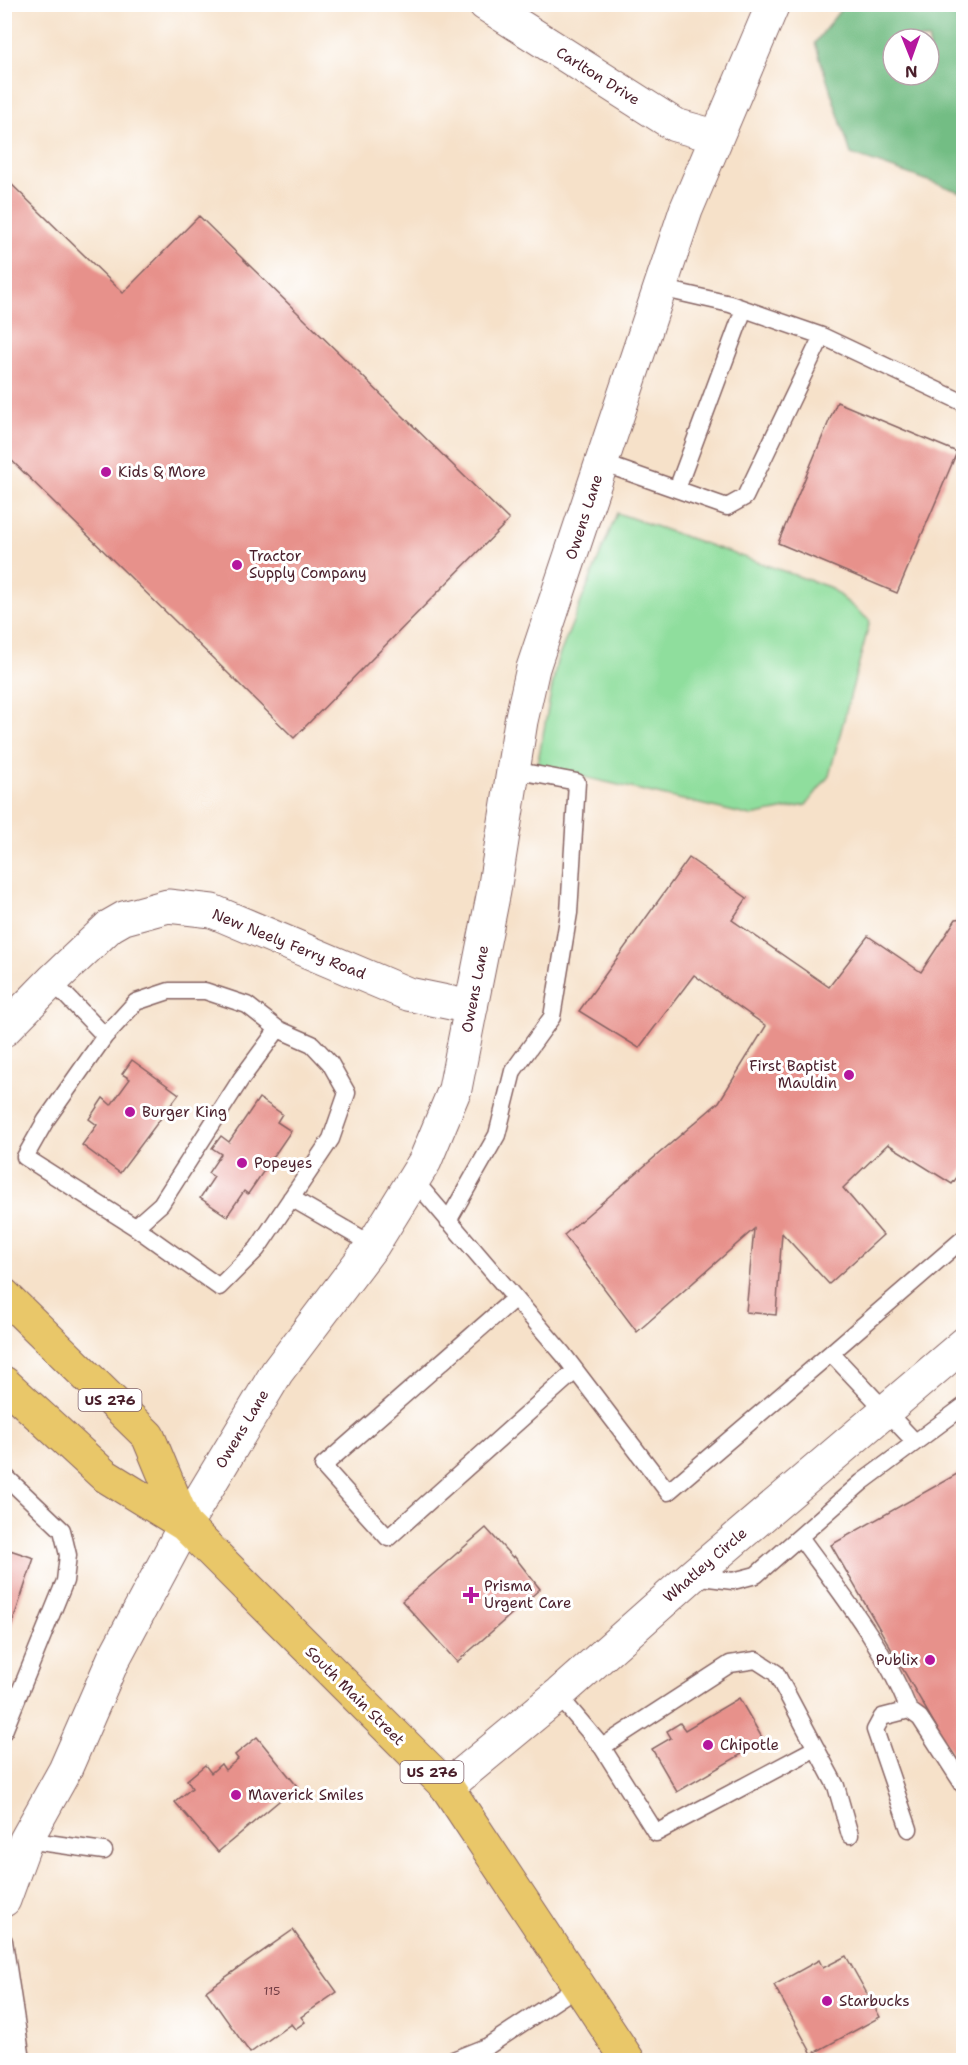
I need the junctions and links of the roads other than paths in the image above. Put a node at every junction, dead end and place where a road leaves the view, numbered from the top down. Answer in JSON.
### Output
{"nodes":[{"id":1,"x":485,"y":4,"type":"edge"},
{"id":2,"x":773,"y":4,"type":"edge"},
{"id":3,"x":715,"y":136,"type":"junction"},
{"id":4,"x":660,"y":288,"type":"junction"},
{"id":5,"x":744,"y":309,"type":"junction"},
{"id":6,"x":822,"y":336,"type":"junction"},
{"id":7,"x":963,"y":403,"type":"edge"},
{"id":8,"x":602,"y":463,"type":"junction"},
{"id":9,"x":677,"y":489,"type":"junction"},
{"id":10,"x":513,"y":770,"type":"junction"},
{"id":11,"x":52,"y":981,"type":"junction"},
{"id":12,"x":471,"y":1006,"type":"junction"},
{"id":13,"x":278,"y":1029,"type":"junction"},
{"id":14,"x":4,"y":1030,"type":"edge"},
{"id":15,"x":105,"y":1036,"type":"junction"},
{"id":16,"x":414,"y":1180,"type":"junction"},
{"id":17,"x":291,"y":1198,"type":"junction"},
{"id":18,"x":448,"y":1221,"type":"junction"},
{"id":19,"x":135,"y":1227,"type":"junction"},
{"id":20,"x":963,"y":1238,"type":"edge"},
{"id":21,"x":373,"y":1245,"type":"junction"},
{"id":22,"x":4,"y":1295,"type":"edge"},
{"id":23,"x":515,"y":1298,"type":"junction"},
{"id":24,"x":963,"y":1344,"type":"edge"},
{"id":25,"x":831,"y":1353,"type":"junction"},
{"id":26,"x":576,"y":1371,"type":"junction"},
{"id":27,"x":4,"y":1383,"type":"edge"},
{"id":28,"x":963,"y":1406,"type":"edge"},
{"id":29,"x":886,"y":1411,"type":"junction"},
{"id":30,"x":915,"y":1442,"type":"junction"},
{"id":31,"x":4,"y":1475,"type":"edge"},
{"id":32,"x":185,"y":1525,"type":"junction"},
{"id":33,"x":800,"y":1537,"type":"junction"},
{"id":34,"x":692,"y":1576,"type":"junction"},
{"id":35,"x":558,"y":1695,"type":"junction"},
{"id":36,"x":909,"y":1710,"type":"junction"},
{"id":37,"x":4,"y":1731,"type":"edge"},
{"id":38,"x":602,"y":1747,"type":"junction"},
{"id":39,"x":816,"y":1748,"type":"junction"},
{"id":40,"x":963,"y":1786,"type":"edge"},
{"id":41,"x":447,"y":1787,"type":"junction"},
{"id":42,"x":909,"y":1829,"type":"dead end"},
{"id":43,"x":850,"y":1835,"type":"dead end"},
{"id":44,"x":15,"y":1837,"type":"edge"},
{"id":45,"x":104,"y":1851,"type":"dead end"},
{"id":46,"x":4,"y":1900,"type":"edge"},
{"id":47,"x":4,"y":1941,"type":"edge"},
{"id":48,"x":578,"y":1986,"type":"junction"},
{"id":49,"x":624,"y":2059,"type":"edge"},
{"id":50,"x":22,"y":2061,"type":"edge"},
{"id":51,"x":453,"y":2061,"type":"edge"}],
"edges":[{"from":1,"to":3,"type":"street","name":"Carlton Drive"},
{"from":2,"to":3,"type":"street","name":"Owens Lane"},
{"from":3,"to":4,"type":"street","name":"Owens Lane"},
{"from":4,"to":5,"type":"lane"},
{"from":4,"to":8,"type":"street","name":"Owens Lane"},
{"from":5,"to":6,"type":"lane"},
{"from":5,"to":9,"type":"lane"},
{"from":6,"to":7,"type":"lane"},
{"from":6,"to":9,"type":"lane"},
{"from":8,"to":9,"type":"lane"},
{"from":8,"to":10,"type":"street","name":"Owens Lane"},
{"from":10,"to":12,"type":"street","name":"Owens Lane"},
{"from":10,"to":18,"type":"lane"},
{"from":11,"to":12,"type":"street","name":"New Neely Ferry Road"},
{"from":11,"to":14,"type":"street","name":"New Neely Ferry Road"},
{"from":11,"to":15,"type":"lane"},
{"from":12,"to":16,"type":"street","name":"Owens Lane"},
{"from":13,"to":15,"type":"lane"},
{"from":13,"to":17,"type":"lane"},
{"from":13,"to":19,"type":"lane"},
{"from":15,"to":19,"type":"lane"},
{"from":16,"to":18,"type":"lane"},
{"from":16,"to":21,"type":"street","name":"Owens Lane"},
{"from":17,"to":19,"type":"lane"},
{"from":17,"to":21,"type":"lane"},
{"from":18,"to":23,"type":"lane"},
{"from":20,"to":25,"type":"lane"},
{"from":21,"to":32,"type":"street","name":"Owens Lane"},
{"from":22,"to":32,"type":"main road","name":"South Main Street","number":"US 276"},
{"from":23,"to":26,"type":"lane"},
{"from":23,"to":26,"type":"lane"},
{"from":24,"to":29,"type":"street","name":"Whatley Circle"},
{"from":25,"to":26,"type":"lane"},
{"from":25,"to":29,"type":"lane"},
{"from":27,"to":32,"type":"main road","name":"South Main Street","number":"US 276"},
{"from":28,"to":30,"type":"lane"},
{"from":29,"to":30,"type":"lane"},
{"from":29,"to":34,"type":"street","name":"Whatley Circle"},
{"from":30,"to":33,"type":"lane"},
{"from":31,"to":37,"type":"lane"},
{"from":32,"to":41,"type":"main road","name":"South Main Street","number":"US 276"},
{"from":32,"to":44,"type":"street","name":"Owens Lane"},
{"from":33,"to":34,"type":"lane"},
{"from":33,"to":36,"type":"lane"},
{"from":34,"to":35,"type":"street","name":"Whatley Circle"},
{"from":35,"to":38,"type":"lane"},
{"from":35,"to":41,"type":"street","name":"Whatley Circle"},
{"from":36,"to":40,"type":"lane"},
{"from":36,"to":42,"type":"lane"},
{"from":38,"to":39,"type":"lane"},
{"from":38,"to":39,"type":"lane"},
{"from":39,"to":43,"type":"lane"},
{"from":41,"to":48,"type":"main road","name":"South Main Street","number":"US 276"},
{"from":44,"to":45,"type":"lane"},
{"from":44,"to":46,"type":"street","name":"Owens Lane"},
{"from":47,"to":50,"type":"lane"},
{"from":48,"to":49,"type":"main road","name":"South Main Street","number":"US 276"},
{"from":48,"to":51,"type":"lane"}]}
